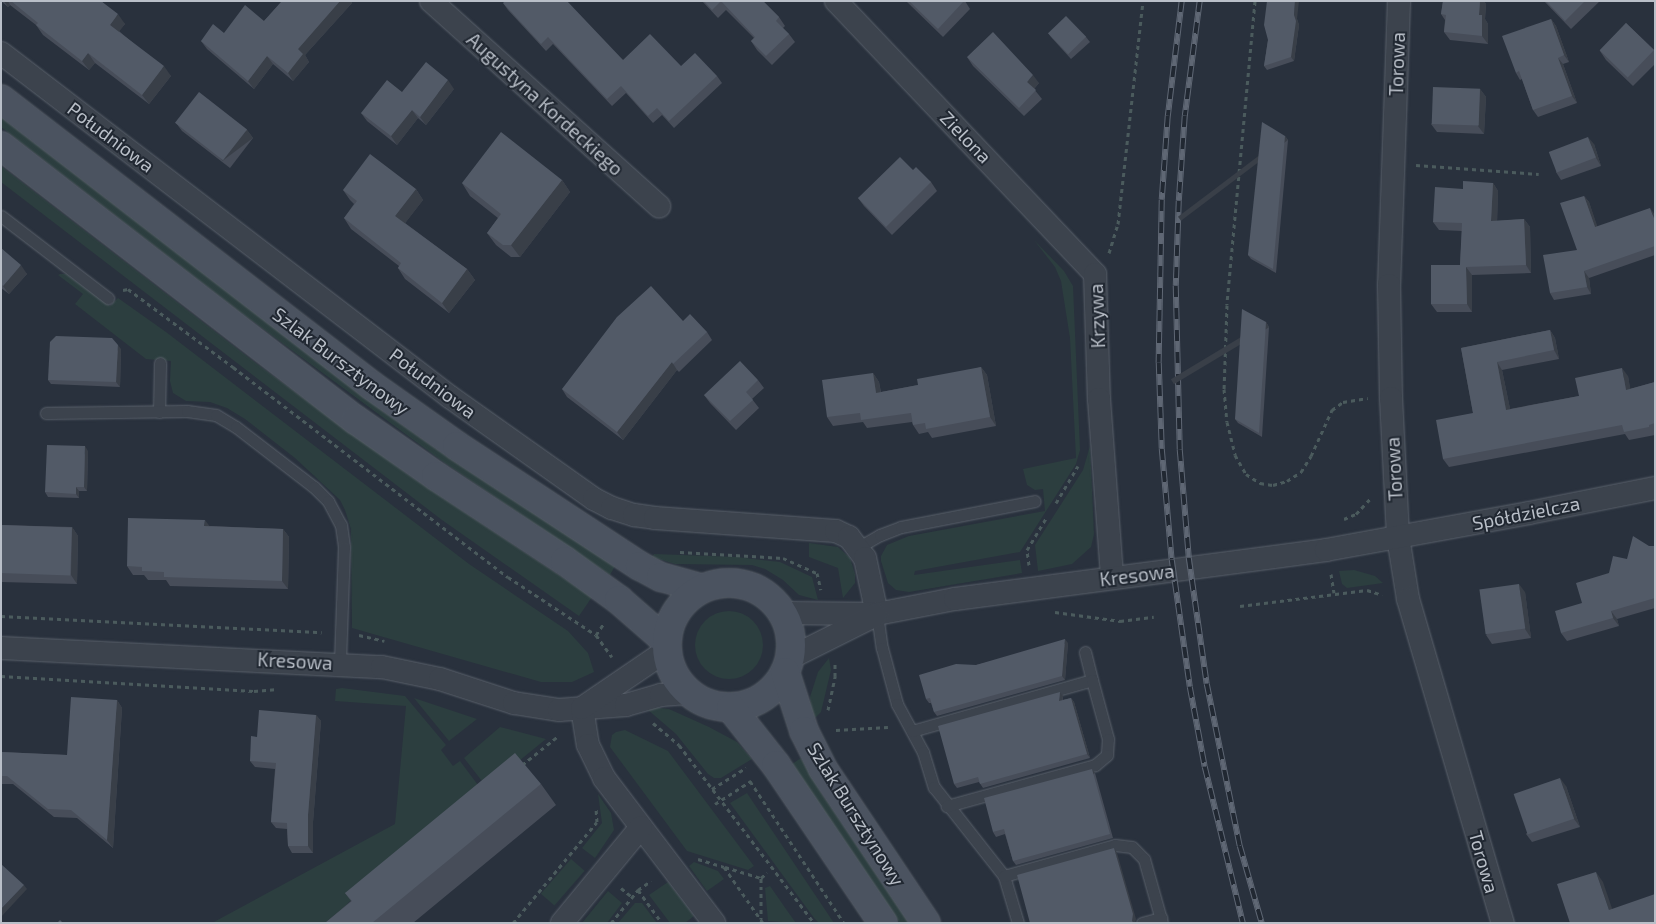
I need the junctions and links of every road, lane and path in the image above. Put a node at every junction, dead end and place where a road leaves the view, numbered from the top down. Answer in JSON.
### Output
{"nodes":[{"id":1,"x":431,"y":1,"type":"edge"},
{"id":2,"x":836,"y":1,"type":"edge"},
{"id":3,"x":1142,"y":1,"type":"edge"},
{"id":4,"x":1254,"y":1,"type":"edge"},
{"id":5,"x":1399,"y":1,"type":"edge"},
{"id":6,"x":1,"y":53,"type":"edge"},
{"id":7,"x":1,"y":99,"type":"edge"},
{"id":8,"x":1,"y":146,"type":"edge"},
{"id":9,"x":1393,"y":164,"type":"junction"},
{"id":10,"x":1539,"y":174,"type":"dead end"},
{"id":11,"x":659,"y":206,"type":"dead end"},
{"id":12,"x":1,"y":216,"type":"edge"},
{"id":13,"x":1095,"y":274,"type":"junction"},
{"id":14,"x":112,"y":294,"type":"joint"},
{"id":15,"x":160,"y":363,"type":"dead end"},
{"id":16,"x":1391,"y":398,"type":"junction"},
{"id":17,"x":159,"y":412,"type":"junction"},
{"id":18,"x":46,"y":413,"type":"dead end"},
{"id":19,"x":1082,"y":460,"type":"dead end"},
{"id":20,"x":1655,"y":488,"type":"edge"},
{"id":21,"x":1035,"y":501,"type":"dead end"},
{"id":22,"x":1398,"y":537,"type":"junction"},
{"id":23,"x":858,"y":547,"type":"junction"},
{"id":24,"x":678,"y":552,"type":"dead end"},
{"id":25,"x":1112,"y":577,"type":"junction"},
{"id":26,"x":701,"y":588,"type":"junction"},
{"id":27,"x":1033,"y":588,"type":"junction"},
{"id":28,"x":822,"y":594,"type":"dead end"},
{"id":29,"x":1408,"y":599,"type":"junction"},
{"id":30,"x":1240,"y":606,"type":"dead end"},
{"id":31,"x":783,"y":613,"type":"junction"},
{"id":32,"x":877,"y":614,"type":"junction"},
{"id":33,"x":1154,"y":617,"type":"dead end"},
{"id":34,"x":666,"y":646,"type":"junction"},
{"id":35,"x":1,"y":648,"type":"edge"},
{"id":36,"x":1085,"y":652,"type":"dead end"},
{"id":37,"x":834,"y":659,"type":"dead end"},
{"id":38,"x":616,"y":661,"type":"dead end"},
{"id":39,"x":340,"y":663,"type":"junction"},
{"id":40,"x":788,"y":665,"type":"junction"},
{"id":41,"x":1,"y":676,"type":"edge"},
{"id":42,"x":1092,"y":680,"type":"junction"},
{"id":43,"x":284,"y":688,"type":"dead end"},
{"id":44,"x":688,"y":693,"type":"junction"},
{"id":45,"x":582,"y":708,"type":"junction"},
{"id":46,"x":731,"y":708,"type":"junction"},
{"id":47,"x":827,"y":711,"type":"dead end"},
{"id":48,"x":646,"y":718,"type":"dead end"},
{"id":49,"x":836,"y":730,"type":"dead end"},
{"id":50,"x":912,"y":731,"type":"junction"},
{"id":51,"x":548,"y":734,"type":"dead end"},
{"id":52,"x":557,"y":737,"type":"junction"},
{"id":53,"x":562,"y":744,"type":"dead end"},
{"id":54,"x":750,"y":765,"type":"dead end"},
{"id":55,"x":519,"y":768,"type":"edge"},
{"id":56,"x":758,"y":776,"type":"dead end"},
{"id":57,"x":750,"y":781,"type":"junction"},
{"id":58,"x":712,"y":789,"type":"junction"},
{"id":59,"x":721,"y":800,"type":"junction"},
{"id":60,"x":596,"y":804,"type":"dead end"},
{"id":61,"x":715,"y":804,"type":"dead end"},
{"id":62,"x":947,"y":806,"type":"junction"},
{"id":63,"x":642,"y":826,"type":"junction"},
{"id":64,"x":693,"y":858,"type":"dead end"},
{"id":65,"x":724,"y":867,"type":"junction"},
{"id":66,"x":767,"y":874,"type":"dead end"},
{"id":67,"x":1004,"y":876,"type":"junction"},
{"id":68,"x":761,"y":878,"type":"junction"},
{"id":69,"x":1161,"y":920,"type":"edge"},
{"id":70,"x":762,"y":922,"type":"edge"},
{"id":71,"x":514,"y":923,"type":"edge"},
{"id":72,"x":562,"y":923,"type":"edge"},
{"id":73,"x":611,"y":923,"type":"edge"},
{"id":74,"x":662,"y":923,"type":"edge"},
{"id":75,"x":714,"y":923,"type":"edge"},
{"id":76,"x":814,"y":923,"type":"edge"},
{"id":77,"x":844,"y":923,"type":"edge"},
{"id":78,"x":882,"y":923,"type":"edge"},
{"id":79,"x":926,"y":923,"type":"edge"},
{"id":80,"x":1018,"y":923,"type":"edge"},
{"id":81,"x":1142,"y":923,"type":"edge"},
{"id":82,"x":1503,"y":923,"type":"edge"}],
"edges":[{"from":1,"to":11,"type":"street","name":"Augustyna Kordeckiego"},
{"from":2,"to":13,"type":"street","name":"Zielona"},
{"from":3,"to":13,"type":"path","name":"Krzywa"},
{"from":4,"to":16,"type":"path"},
{"from":5,"to":9,"type":"street","name":"Torowa"},
{"from":6,"to":23,"type":"street","name":"Południowa"},
{"from":7,"to":26,"type":"main road","name":"Szlak Bursztynowy"},
{"from":8,"to":34,"type":"main road","name":"Szlak Bursztynowy"},
{"from":9,"to":10,"type":"path"},
{"from":9,"to":16,"type":"street","name":"Torowa"},
{"from":12,"to":14,"type":"lane"},
{"from":13,"to":25,"type":"street","name":"Krzywa"},
{"from":14,"to":38,"type":"path"},
{"from":15,"to":17,"type":"lane"},
{"from":16,"to":22,"type":"street","name":"Torowa"},
{"from":17,"to":18,"type":"lane"},
{"from":17,"to":39,"type":"lane"},
{"from":19,"to":27,"type":"path"},
{"from":20,"to":22,"type":"street","name":"Spółdzielcza"},
{"from":21,"to":23,"type":"lane"},
{"from":22,"to":25,"type":"street","name":"Kresowa"},
{"from":22,"to":29,"type":"street","name":"Torowa"},
{"from":23,"to":32,"type":"street","name":"Południowa"},
{"from":24,"to":28,"type":"path"},
{"from":25,"to":27,"type":"street","name":"Kresowa"},
{"from":26,"to":31,"type":"main road"},
{"from":26,"to":34,"type":"main road"},
{"from":27,"to":32,"type":"street","name":"Kresowa"},
{"from":27,"to":33,"type":"path"},
{"from":29,"to":30,"type":"path"},
{"from":29,"to":82,"type":"street","name":"Torowa"},
{"from":31,"to":32,"type":"street"},
{"from":31,"to":40,"type":"main road"},
{"from":32,"to":40,"type":"street"},
{"from":32,"to":50,"type":"lane"},
{"from":34,"to":44,"type":"main road"},
{"from":34,"to":45,"type":"street","name":"Kresowa"},
{"from":35,"to":39,"type":"street","name":"Kresowa"},
{"from":36,"to":42,"type":"lane"},
{"from":37,"to":47,"type":"path"},
{"from":39,"to":45,"type":"street","name":"Kresowa"},
{"from":40,"to":46,"type":"main road"},
{"from":40,"to":79,"type":"main road","name":"Szlak Bursztynowy"},
{"from":41,"to":43,"type":"path"},
{"from":42,"to":50,"type":"lane"},
{"from":42,"to":62,"type":"lane"},
{"from":44,"to":45,"type":"street","name":"Kresowa"},
{"from":44,"to":46,"type":"main road"},
{"from":45,"to":63,"type":"street"},
{"from":46,"to":78,"type":"main road","name":"Szlak Bursztynowy"},
{"from":48,"to":58,"type":"path"},
{"from":49,"to":50,"type":"path"},
{"from":50,"to":62,"type":"lane"},
{"from":51,"to":52,"type":"path"},
{"from":52,"to":53,"type":"path"},
{"from":52,"to":55,"type":"path"},
{"from":54,"to":58,"type":"path"},
{"from":56,"to":57,"type":"path"},
{"from":57,"to":59,"type":"path"},
{"from":57,"to":77,"type":"path"},
{"from":58,"to":59,"type":"path"},
{"from":59,"to":61,"type":"path"},
{"from":59,"to":76,"type":"path"},
{"from":60,"to":71,"type":"path"},
{"from":62,"to":67,"type":"lane"},
{"from":63,"to":72,"type":"street"},
{"from":63,"to":75,"type":"street"},
{"from":64,"to":65,"type":"path"},
{"from":65,"to":68,"type":"path"},
{"from":65,"to":70,"type":"path"},
{"from":66,"to":68,"type":"path"},
{"from":67,"to":69,"type":"lane"},
{"from":67,"to":80,"type":"lane"},
{"from":68,"to":70,"type":"path"},
{"from":69,"to":81,"type":"lane"},
{"from":73,"to":74,"type":"path"}]}
